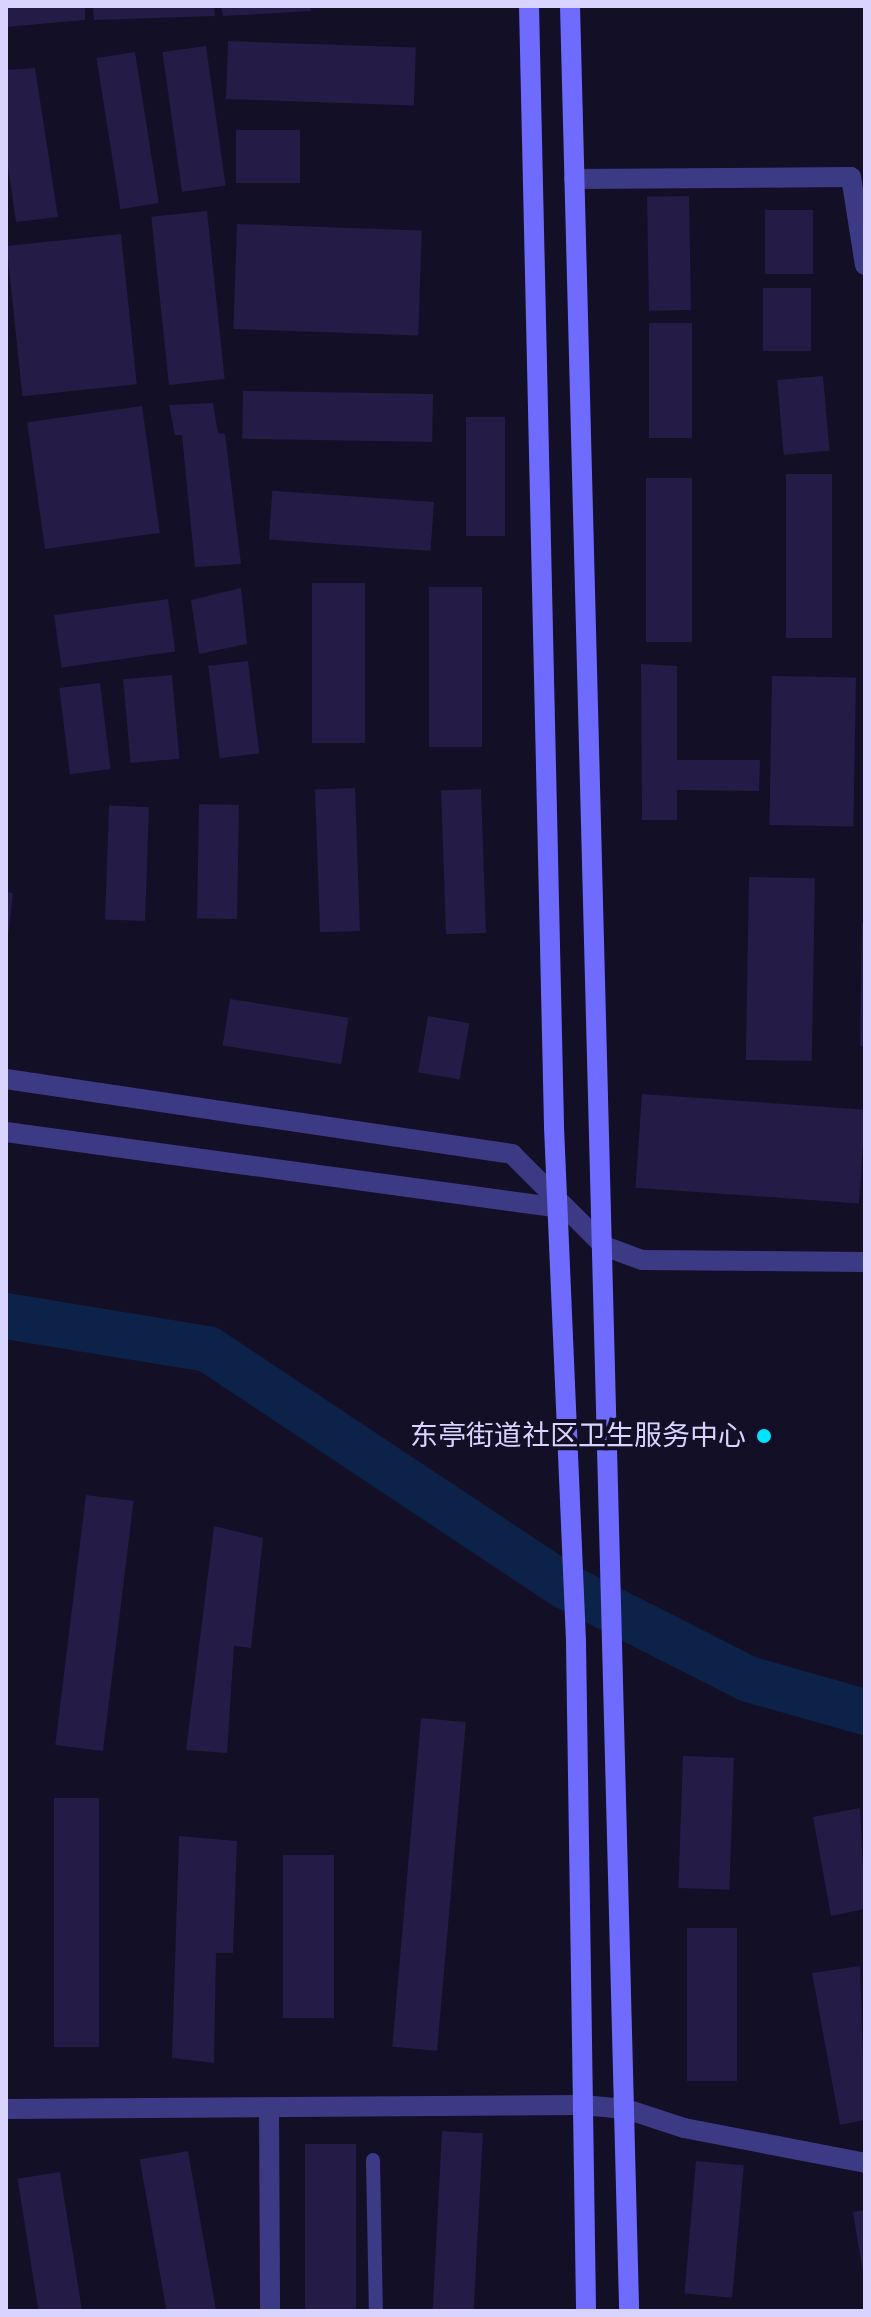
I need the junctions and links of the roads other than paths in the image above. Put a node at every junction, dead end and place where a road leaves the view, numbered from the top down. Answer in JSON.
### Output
{"nodes":[{"id":1,"x":529,"y":6,"type":"edge"},
{"id":2,"x":570,"y":6,"type":"edge"},
{"id":3,"x":574,"y":179,"type":"junction"},
{"id":4,"x":865,"y":265,"type":"edge"},
{"id":5,"x":6,"y":1079,"type":"edge"},
{"id":6,"x":6,"y":1132,"type":"edge"},
{"id":7,"x":560,"y":1208,"type":"junction"},
{"id":8,"x":604,"y":1246,"type":"junction"},
{"id":9,"x":865,"y":1262,"type":"edge"},
{"id":10,"x":582,"y":2105,"type":"junction"},
{"id":11,"x":269,"y":2107,"type":"junction"},
{"id":12,"x":6,"y":2109,"type":"edge"},
{"id":13,"x":626,"y":2109,"type":"junction"},
{"id":14,"x":373,"y":2160,"type":"dead end"},
{"id":15,"x":865,"y":2163,"type":"edge"},
{"id":16,"x":270,"y":2311,"type":"edge"},
{"id":17,"x":376,"y":2311,"type":"edge"},
{"id":18,"x":586,"y":2311,"type":"edge"},
{"id":19,"x":629,"y":2311,"type":"edge"}],
"edges":[{"from":1,"to":7,"type":"main road"},
{"from":2,"to":3,"type":"main road"},
{"from":3,"to":4,"type":"street"},
{"from":3,"to":8,"type":"main road"},
{"from":5,"to":7,"type":"street"},
{"from":6,"to":7,"type":"street"},
{"from":7,"to":8,"type":"street"},
{"from":7,"to":10,"type":"main road"},
{"from":8,"to":9,"type":"street"},
{"from":8,"to":13,"type":"main road"},
{"from":10,"to":11,"type":"street"},
{"from":10,"to":13,"type":"street"},
{"from":10,"to":18,"type":"main road"},
{"from":11,"to":12,"type":"street"},
{"from":11,"to":16,"type":"street"},
{"from":13,"to":15,"type":"street"},
{"from":13,"to":19,"type":"main road"},
{"from":14,"to":17,"type":"lane"}]}
